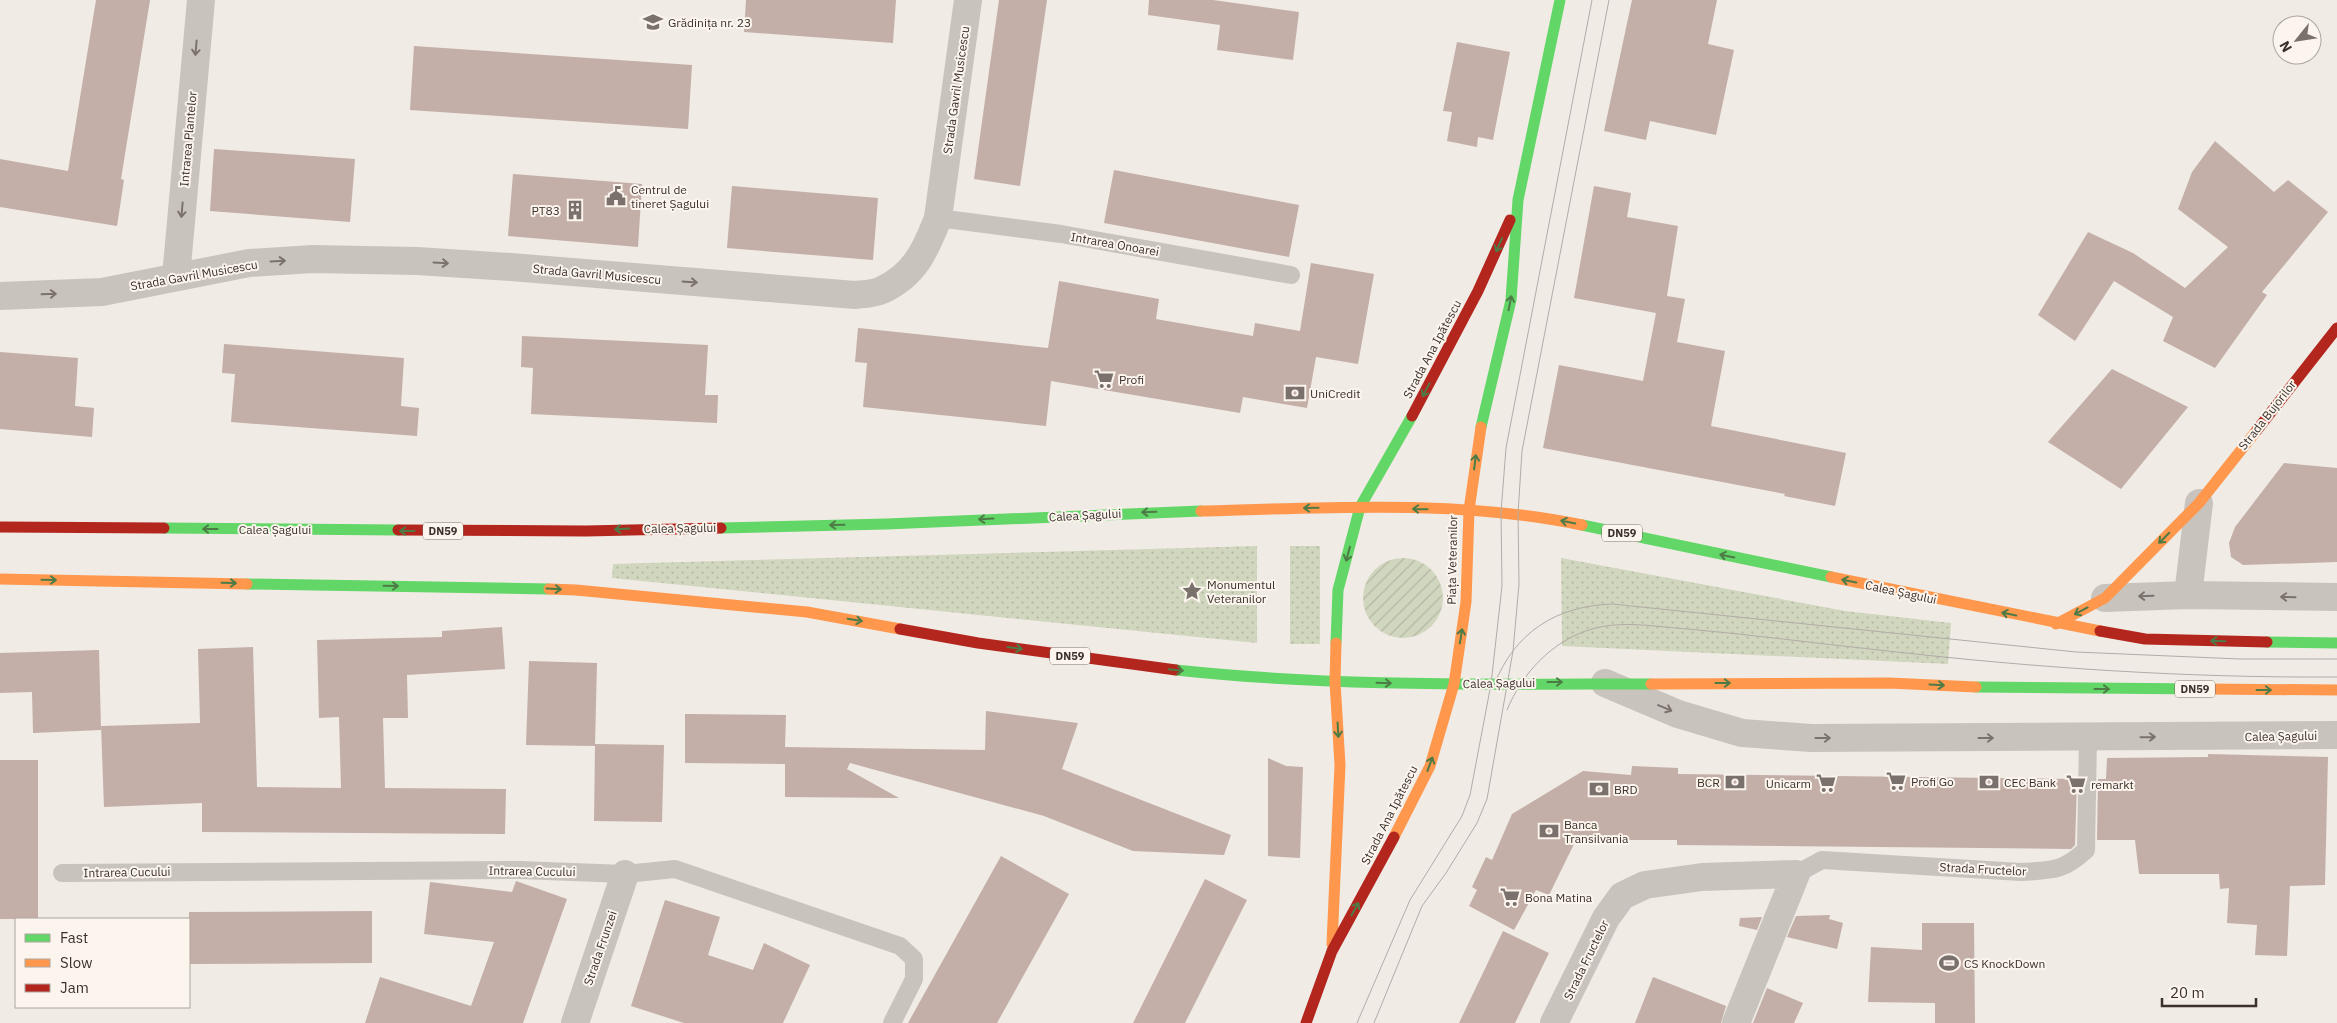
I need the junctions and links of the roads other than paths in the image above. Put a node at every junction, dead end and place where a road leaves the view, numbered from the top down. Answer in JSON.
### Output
{"nodes":[{"id":1,"x":201,"y":0,"type":"edge"},
{"id":2,"x":968,"y":0,"type":"edge"},
{"id":3,"x":1560,"y":0,"type":"edge"},
{"id":4,"x":1518,"y":200,"type":"junction"},
{"id":5,"x":938,"y":218,"type":"junction"},
{"id":6,"x":1291,"y":275,"type":"dead end"},
{"id":7,"x":176,"y":278,"type":"junction"},
{"id":8,"x":0,"y":296,"type":"edge"},
{"id":9,"x":2337,"y":328,"type":"edge"},
{"id":10,"x":2199,"y":503,"type":"junction"},
{"id":11,"x":1360,"y":507,"type":"junction"},
{"id":12,"x":1468,"y":510,"type":"junction"},
{"id":13,"x":0,"y":527,"type":"edge"},
{"id":14,"x":0,"y":579,"type":"edge"},
{"id":15,"x":2188,"y":595,"type":"junction"},
{"id":16,"x":2105,"y":598,"type":"junction"},
{"id":17,"x":2337,"y":598,"type":"edge"},
{"id":18,"x":2056,"y":624,"type":"junction"},
{"id":19,"x":2337,"y":643,"type":"edge"},
{"id":20,"x":1335,"y":682,"type":"junction"},
{"id":21,"x":1604,"y":682,"type":"junction"},
{"id":22,"x":1454,"y":684,"type":"junction"},
{"id":23,"x":2337,"y":690,"type":"edge"},
{"id":24,"x":2337,"y":735,"type":"edge"},
{"id":25,"x":2088,"y":738,"type":"junction"},
{"id":26,"x":62,"y":873,"type":"dead end"},
{"id":27,"x":625,"y":874,"type":"junction"},
{"id":28,"x":1796,"y":874,"type":"junction"},
{"id":29,"x":1332,"y":952,"type":"junction"},
{"id":30,"x":575,"y":1023,"type":"edge"},
{"id":31,"x":892,"y":1023,"type":"edge"},
{"id":32,"x":1306,"y":1023,"type":"edge"},
{"id":33,"x":1554,"y":1023,"type":"edge"},
{"id":34,"x":1736,"y":1023,"type":"edge"}],
"edges":[{"from":1,"to":7,"type":"street","name":"Intrarea Plantelor","one_way":true},
{"from":2,"to":5,"type":"street","name":"Strada Gavril Musicescu"},
{"from":3,"to":4,"type":"main road","name":"Strada Ana Ipătescu"},
{"from":4,"to":11,"type":"main road","name":"Strada Ana Ipătescu","one_way":true},
{"from":12,"to":4,"type":"main road","name":"Strada Ana Ipătescu","one_way":true},
{"from":5,"to":6,"type":"lane","name":"Intrarea Onoarei"},
{"from":7,"to":5,"type":"street","name":"Strada Gavril Musicescu","one_way":true},
{"from":8,"to":7,"type":"street","name":"Strada Gavril Musicescu","one_way":true},
{"from":9,"to":10,"type":"main road","name":"Strada Bujorilor"},
{"from":10,"to":15,"type":"street"},
{"from":10,"to":16,"type":"main road","name":"Strada Bujorilor","one_way":true},
{"from":12,"to":11,"type":"main road","name":"Piața Veteranilor","number":"DN59","one_way":true},
{"from":11,"to":13,"type":"main road","name":"Calea Șagului","number":"DN59","one_way":true},
{"from":11,"to":20,"type":"main road","one_way":true},
{"from":18,"to":12,"type":"main road","name":"Calea Șagului","number":"DN59","one_way":true},
{"from":22,"to":12,"type":"main road","name":"Piața Veteranilor","one_way":true},
{"from":14,"to":20,"type":"main road","number":"DN59","one_way":true},
{"from":15,"to":16,"type":"street","one_way":true},
{"from":17,"to":15,"type":"street","one_way":true},
{"from":16,"to":18,"type":"main road","name":"Strada Bujorilor","one_way":true},
{"from":19,"to":18,"type":"main road","name":"Calea Șagului","number":"DN59","one_way":true},
{"from":20,"to":22,"type":"main road","number":"DN59","one_way":true},
{"from":20,"to":29,"type":"main road","name":"Strada Ana Ipătescu","one_way":true},
{"from":22,"to":21,"type":"main road","name":"Calea Șagului","number":"DN59","one_way":true},
{"from":21,"to":23,"type":"main road","name":"Calea Șagului","number":"DN59","one_way":true},
{"from":21,"to":25,"type":"street","name":"Calea Șagului","one_way":true},
{"from":29,"to":22,"type":"main road","name":"Strada Ana Ipătescu","one_way":true},
{"from":25,"to":24,"type":"street","name":"Calea Șagului","one_way":true},
{"from":25,"to":28,"type":"lane","name":"Strada Fructelor"},
{"from":26,"to":27,"type":"lane","name":"Intrarea Cucului"},
{"from":27,"to":30,"type":"street","name":"Strada Frunzei"},
{"from":27,"to":31,"type":"lane","name":"Intrarea Cucului"},
{"from":28,"to":33,"type":"street","name":"Strada Fructelor"},
{"from":28,"to":34,"type":"street"},
{"from":29,"to":32,"type":"main road","name":"Strada Ana Ipătescu"}]}
